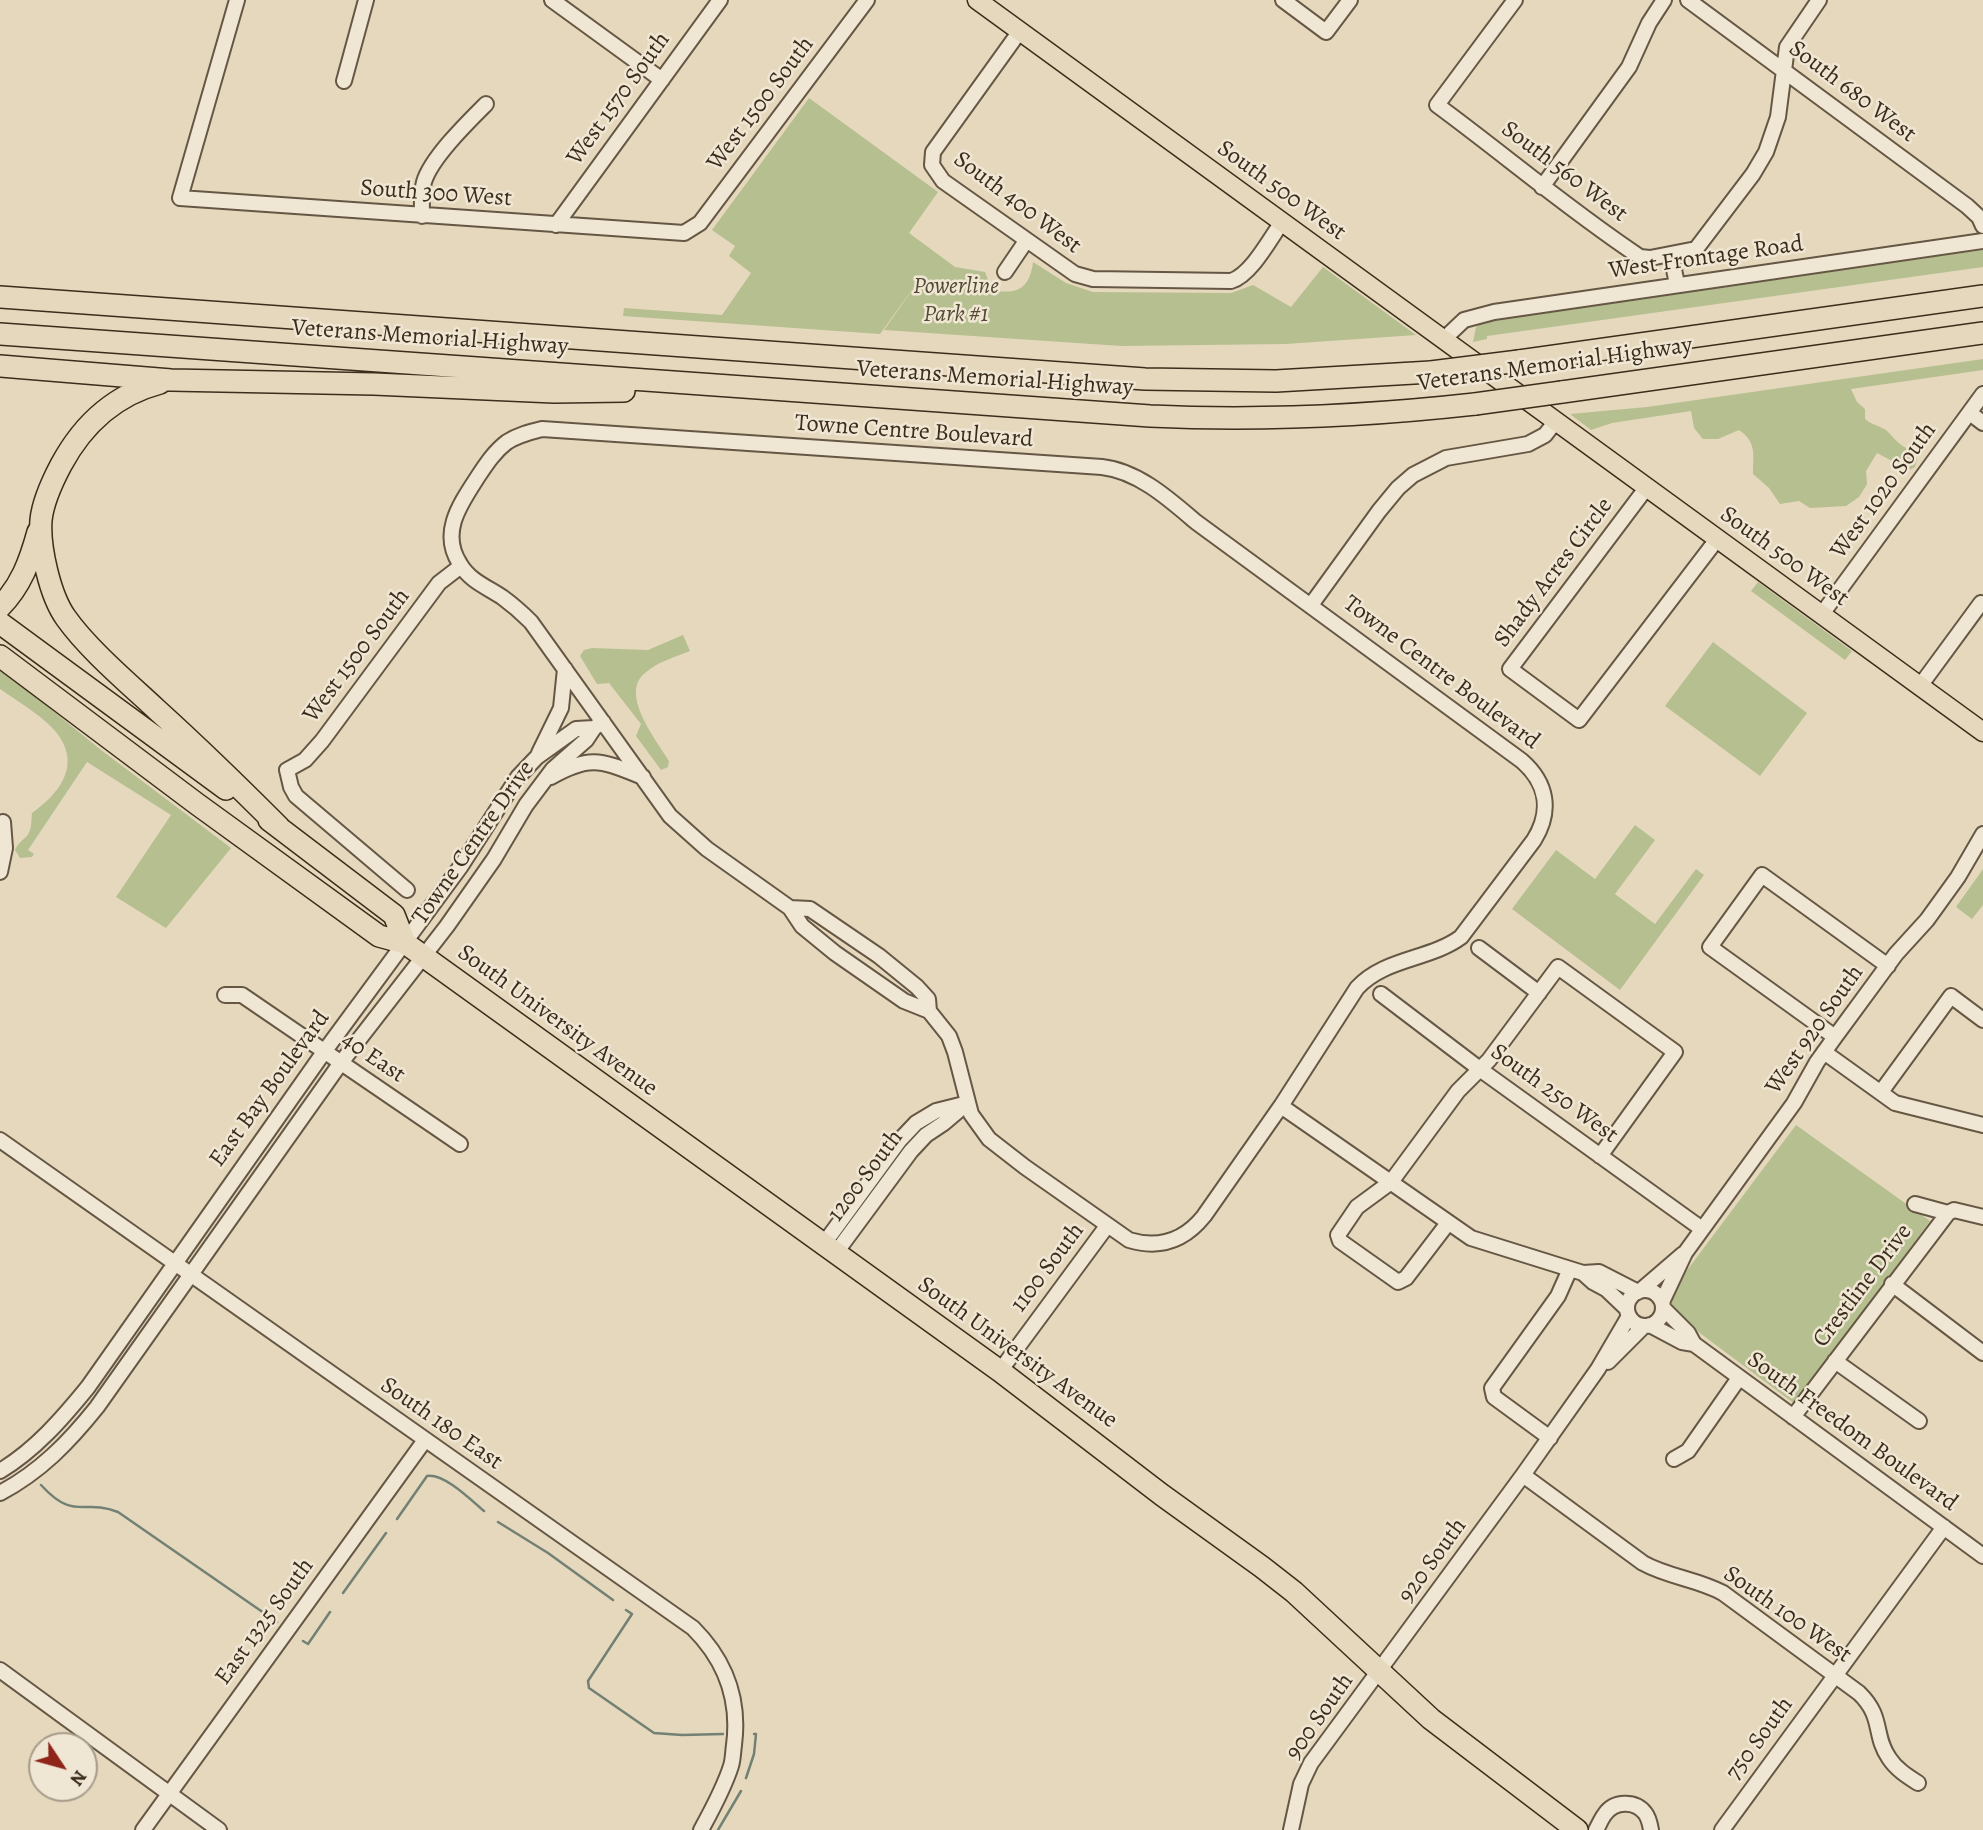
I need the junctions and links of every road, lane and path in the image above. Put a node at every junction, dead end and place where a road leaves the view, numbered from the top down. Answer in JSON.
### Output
{"nodes":[{"id":1,"x":237,"y":0,"type":"edge"},
{"id":2,"x":366,"y":0,"type":"edge"},
{"id":3,"x":552,"y":0,"type":"edge"},
{"id":4,"x":720,"y":0,"type":"edge"},
{"id":5,"x":867,"y":0,"type":"edge"},
{"id":6,"x":977,"y":0,"type":"edge"},
{"id":7,"x":1283,"y":0,"type":"edge"},
{"id":8,"x":1350,"y":0,"type":"edge"},
{"id":9,"x":1515,"y":0,"type":"edge"},
{"id":10,"x":1664,"y":0,"type":"edge"},
{"id":11,"x":1688,"y":0,"type":"edge"},
{"id":12,"x":1819,"y":0,"type":"edge"},
{"id":13,"x":1020,"y":31,"type":"junction"},
{"id":14,"x":1784,"y":70,"type":"junction"},
{"id":15,"x":662,"y":79,"type":"junction"},
{"id":16,"x":344,"y":81,"type":"dead end"},
{"id":17,"x":486,"y":104,"type":"dead end"},
{"id":18,"x":1542,"y":187,"type":"junction"},
{"id":19,"x":422,"y":216,"type":"junction"},
{"id":20,"x":1282,"y":222,"type":"junction"},
{"id":21,"x":556,"y":225,"type":"junction"},
{"id":22,"x":1983,"y":226,"type":"edge"},
{"id":23,"x":689,"y":231,"type":"joint"},
{"id":24,"x":1026,"y":241,"type":"junction"},
{"id":25,"x":1983,"y":241,"type":"edge"},
{"id":26,"x":1671,"y":255,"type":"junction"},
{"id":27,"x":1005,"y":272,"type":"dead end"},
{"id":28,"x":1678,"y":284,"type":"junction"},
{"id":29,"x":1983,"y":296,"type":"edge"},
{"id":30,"x":0,"y":297,"type":"edge"},
{"id":31,"x":1983,"y":333,"type":"edge"},
{"id":32,"x":0,"y":334,"type":"edge"},
{"id":33,"x":1444,"y":339,"type":"junction"},
{"id":34,"x":0,"y":366,"type":"edge"},
{"id":35,"x":171,"y":380,"type":"junction"},
{"id":36,"x":765,"y":388,"type":"junction"},
{"id":37,"x":1983,"y":394,"type":"edge"},
{"id":38,"x":1969,"y":413,"type":"junction"},
{"id":39,"x":1556,"y":421,"type":"junction"},
{"id":40,"x":1983,"y":423,"type":"edge"},
{"id":41,"x":1647,"y":487,"type":"junction"},
{"id":42,"x":41,"y":520,"type":"junction"},
{"id":43,"x":1718,"y":538,"type":"junction"},
{"id":44,"x":461,"y":566,"type":"junction"},
{"id":45,"x":1981,"y":603,"type":"edge"},
{"id":46,"x":1311,"y":605,"type":"junction"},
{"id":47,"x":0,"y":607,"type":"edge"},
{"id":48,"x":1822,"y":614,"type":"junction"},
{"id":49,"x":0,"y":623,"type":"edge"},
{"id":50,"x":0,"y":656,"type":"edge"},
{"id":51,"x":565,"y":668,"type":"junction"},
{"id":52,"x":1920,"y":686,"type":"junction"},
{"id":53,"x":599,"y":725,"type":"junction"},
{"id":54,"x":1983,"y":732,"type":"edge"},
{"id":55,"x":537,"y":757,"type":"junction"},
{"id":56,"x":644,"y":778,"type":"junction"},
{"id":57,"x":543,"y":781,"type":"junction"},
{"id":58,"x":3,"y":822,"type":"dead end"},
{"id":59,"x":279,"y":827,"type":"junction"},
{"id":60,"x":1983,"y":834,"type":"edge"},
{"id":61,"x":0,"y":872,"type":"edge"},
{"id":62,"x":407,"y":890,"type":"dead end"},
{"id":63,"x":790,"y":908,"type":"junction"},
{"id":64,"x":1479,"y":948,"type":"dead end"},
{"id":65,"x":413,"y":950,"type":"junction"},
{"id":66,"x":1888,"y":966,"type":"junction"},
{"id":67,"x":1539,"y":993,"type":"junction"},
{"id":68,"x":225,"y":995,"type":"dead end"},
{"id":69,"x":1381,"y":995,"type":"dead end"},
{"id":70,"x":929,"y":1011,"type":"junction"},
{"id":71,"x":1983,"y":1020,"type":"edge"},
{"id":72,"x":1835,"y":1037,"type":"junction"},
{"id":73,"x":324,"y":1052,"type":"junction"},
{"id":74,"x":1824,"y":1052,"type":"junction"},
{"id":75,"x":340,"y":1063,"type":"junction"},
{"id":76,"x":1481,"y":1070,"type":"junction"},
{"id":77,"x":1881,"y":1092,"type":"junction"},
{"id":78,"x":968,"y":1103,"type":"junction"},
{"id":79,"x":1281,"y":1105,"type":"junction"},
{"id":80,"x":1983,"y":1125,"type":"edge"},
{"id":81,"x":0,"y":1140,"type":"edge"},
{"id":82,"x":460,"y":1144,"type":"dead end"},
{"id":83,"x":1600,"y":1156,"type":"junction"},
{"id":84,"x":1391,"y":1182,"type":"junction"},
{"id":85,"x":1915,"y":1204,"type":"dead end"},
{"id":86,"x":1948,"y":1213,"type":"junction"},
{"id":87,"x":1983,"y":1217,"type":"edge"},
{"id":88,"x":1448,"y":1223,"type":"junction"},
{"id":89,"x":1107,"y":1226,"type":"junction"},
{"id":90,"x":1702,"y":1229,"type":"junction"},
{"id":91,"x":829,"y":1250,"type":"junction"},
{"id":92,"x":1685,"y":1254,"type":"junction"},
{"id":93,"x":174,"y":1264,"type":"junction"},
{"id":94,"x":1576,"y":1271,"type":"junction"},
{"id":95,"x":189,"y":1275,"type":"junction"},
{"id":96,"x":1892,"y":1284,"type":"junction"},
{"id":97,"x":1639,"y":1291,"type":"junction"},
{"id":98,"x":1662,"y":1305,"type":"junction"},
{"id":99,"x":1628,"y":1313,"type":"junction"},
{"id":100,"x":1647,"y":1326,"type":"junction"},
{"id":101,"x":1694,"y":1344,"type":"junction"},
{"id":102,"x":1983,"y":1353,"type":"edge"},
{"id":103,"x":1835,"y":1361,"type":"junction"},
{"id":104,"x":1598,"y":1369,"type":"junction"},
{"id":105,"x":1000,"y":1371,"type":"junction"},
{"id":106,"x":1740,"y":1378,"type":"junction"},
{"id":107,"x":1793,"y":1417,"type":"junction"},
{"id":108,"x":1919,"y":1421,"type":"dead end"},
{"id":109,"x":1550,"y":1438,"type":"junction"},
{"id":110,"x":425,"y":1440,"type":"junction"},
{"id":111,"x":1674,"y":1459,"type":"dead end"},
{"id":112,"x":0,"y":1471,"type":"edge"},
{"id":113,"x":1524,"y":1475,"type":"junction"},
{"id":114,"x":0,"y":1493,"type":"edge"},
{"id":115,"x":1944,"y":1527,"type":"junction"},
{"id":116,"x":1983,"y":1556,"type":"edge"},
{"id":117,"x":0,"y":1670,"type":"edge"},
{"id":118,"x":1379,"y":1673,"type":"junction"},
{"id":119,"x":1835,"y":1675,"type":"junction"},
{"id":120,"x":1918,"y":1783,"type":"dead end"},
{"id":121,"x":169,"y":1794,"type":"junction"},
{"id":122,"x":143,"y":1830,"type":"edge"},
{"id":123,"x":219,"y":1830,"type":"edge"},
{"id":124,"x":701,"y":1830,"type":"edge"},
{"id":125,"x":1291,"y":1830,"type":"edge"},
{"id":126,"x":1577,"y":1830,"type":"edge"},
{"id":127,"x":1596,"y":1830,"type":"edge"},
{"id":128,"x":1651,"y":1830,"type":"edge"},
{"id":129,"x":1722,"y":1830,"type":"edge"}],
"edges":[{"from":1,"to":19,"type":"street","name":"South 300 West"},
{"from":2,"to":16,"type":"street"},
{"from":3,"to":15,"type":"street"},
{"from":4,"to":15,"type":"street","name":"West 1570 South"},
{"from":5,"to":23,"type":"street","name":"West 1500 South"},
{"from":6,"to":13,"type":"main road","name":"South 500 West"},
{"from":7,"to":8,"type":"street"},
{"from":9,"to":18,"type":"street","name":"South 560 West"},
{"from":10,"to":18,"type":"street"},
{"from":11,"to":14,"type":"street","name":"South 680 West"},
{"from":12,"to":14,"type":"street"},
{"from":13,"to":20,"type":"main road","name":"South 500 West"},
{"from":13,"to":24,"type":"street","name":"South 400 West"},
{"from":14,"to":22,"type":"street","name":"South 680 West"},
{"from":14,"to":26,"type":"street"},
{"from":15,"to":21,"type":"street","name":"West 1570 South"},
{"from":17,"to":19,"type":"street"},
{"from":18,"to":26,"type":"street","name":"South 560 West"},
{"from":19,"to":21,"type":"street","name":"South 300 West"},
{"from":20,"to":24,"type":"street","name":"South 400 West"},
{"from":20,"to":33,"type":"main road","name":"South 500 West"},
{"from":21,"to":23,"type":"street","name":"South 300 West"},
{"from":24,"to":27,"type":"street"},
{"from":25,"to":28,"type":"street","name":"West Frontage Road"},
{"from":26,"to":28,"type":"street"},
{"from":28,"to":33,"type":"street","name":"West Frontage Road"},
{"from":29,"to":30,"type":"highway","name":"Veterans Memorial Highway","bridge":true},
{"from":31,"to":36,"type":"highway","name":"Veterans Memorial Highway","bridge":true},
{"from":32,"to":36,"type":"highway","name":"Veterans Memorial Highway"},
{"from":33,"to":39,"type":"main road","name":"South 500 West"},
{"from":34,"to":35,"type":"highway"},
{"from":35,"to":36,"type":"highway"},
{"from":35,"to":42,"type":"highway"},
{"from":37,"to":38,"type":"street","name":"West 1020 South"},
{"from":38,"to":40,"type":"street"},
{"from":38,"to":48,"type":"street","name":"West 1020 South"},
{"from":39,"to":41,"type":"main road","name":"South 500 West"},
{"from":39,"to":46,"type":"street"},
{"from":41,"to":43,"type":"main road","name":"South 500 West"},
{"from":41,"to":43,"type":"street","name":"Shady Acres Circle"},
{"from":42,"to":47,"type":"highway"},
{"from":42,"to":59,"type":"highway"},
{"from":43,"to":48,"type":"main road","name":"South 500 West"},
{"from":44,"to":46,"type":"street","name":"Towne Centre Boulevard"},
{"from":44,"to":51,"type":"street","name":"Towne Centre Boulevard"},
{"from":44,"to":62,"type":"street","name":"West 1500 South"},
{"from":45,"to":52,"type":"street"},
{"from":46,"to":79,"type":"street","name":"Towne Centre Boulevard"},
{"from":48,"to":52,"type":"main road","name":"South 500 West"},
{"from":49,"to":59,"type":"highway","name":"South University Avenue"},
{"from":50,"to":65,"type":"highway","name":"South University Avenue"},
{"from":51,"to":53,"type":"street","name":"Towne Centre Boulevard"},
{"from":51,"to":55,"type":"street"},
{"from":52,"to":54,"type":"main road","name":"South 500 West"},
{"from":53,"to":55,"type":"street","name":"Towne Centre Drive"},
{"from":53,"to":56,"type":"street","name":"Towne Centre Boulevard"},
{"from":53,"to":57,"type":"street","name":"Towne Centre Drive"},
{"from":55,"to":65,"type":"street","name":"Towne Centre Drive"},
{"from":56,"to":57,"type":"street"},
{"from":56,"to":63,"type":"street","name":"Towne Centre Boulevard"},
{"from":57,"to":65,"type":"street","name":"Towne Centre Drive"},
{"from":58,"to":61,"type":"street"},
{"from":59,"to":65,"type":"highway","name":"South University Avenue"},
{"from":60,"to":66,"type":"street","name":"West 920 South"},
{"from":63,"to":70,"type":"street"},
{"from":63,"to":70,"type":"street","name":"Towne Centre Boulevard"},
{"from":64,"to":67,"type":"street"},
{"from":65,"to":73,"type":"street","name":"East Bay Boulevard"},
{"from":65,"to":75,"type":"street","name":"East Bay Boulevard"},
{"from":65,"to":91,"type":"highway","name":"South University Avenue"},
{"from":66,"to":72,"type":"street","name":"West 920 South"},
{"from":66,"to":72,"type":"street"},
{"from":67,"to":76,"type":"street"},
{"from":67,"to":83,"type":"street"},
{"from":68,"to":73,"type":"street","name":"40 East"},
{"from":69,"to":76,"type":"street","name":"South 250 West"},
{"from":70,"to":78,"type":"street","name":"Towne Centre Boulevard"},
{"from":71,"to":77,"type":"street"},
{"from":72,"to":74,"type":"street","name":"West 920 South"},
{"from":73,"to":75,"type":"street","name":"40 East"},
{"from":73,"to":93,"type":"street","name":"East Bay Boulevard"},
{"from":74,"to":77,"type":"street"},
{"from":74,"to":90,"type":"street","name":"West 920 South"},
{"from":75,"to":82,"type":"street","name":"40 East"},
{"from":75,"to":95,"type":"street","name":"East Bay Boulevard"},
{"from":76,"to":83,"type":"street","name":"South 250 West"},
{"from":76,"to":84,"type":"street"},
{"from":77,"to":80,"type":"street"},
{"from":78,"to":89,"type":"street","name":"Towne Centre Boulevard"},
{"from":78,"to":91,"type":"street","name":"1200 South"},
{"from":78,"to":91,"type":"street","name":"1200 South"},
{"from":79,"to":84,"type":"street"},
{"from":79,"to":89,"type":"street","name":"Towne Centre Boulevard"},
{"from":81,"to":93,"type":"street","name":"South 180 East"},
{"from":83,"to":90,"type":"street","name":"South 250 West"},
{"from":84,"to":88,"type":"street"},
{"from":84,"to":88,"type":"street"},
{"from":85,"to":86,"type":"street"},
{"from":86,"to":87,"type":"street"},
{"from":86,"to":96,"type":"street","name":"Crestline Drive"},
{"from":88,"to":94,"type":"street"},
{"from":89,"to":105,"type":"street","name":"1100 South"},
{"from":90,"to":92,"type":"street","name":"West 920 South"},
{"from":91,"to":105,"type":"highway","name":"South University Avenue"},
{"from":92,"to":97,"type":"street","name":"West 920 South"},
{"from":92,"to":98,"type":"street","name":"West 920 South"},
{"from":93,"to":95,"type":"street","name":"South 180 East"},
{"from":93,"to":112,"type":"street","name":"East Bay Boulevard"},
{"from":94,"to":97,"type":"street"},
{"from":94,"to":99,"type":"street"},
{"from":94,"to":109,"type":"street"},
{"from":95,"to":110,"type":"street","name":"South 180 East"},
{"from":95,"to":114,"type":"street","name":"East Bay Boulevard"},
{"from":96,"to":102,"type":"street"},
{"from":96,"to":103,"type":"street","name":"Crestline Drive"},
{"from":97,"to":98,"type":"street"},
{"from":97,"to":99,"type":"street"},
{"from":98,"to":100,"type":"street"},
{"from":98,"to":101,"type":"street","name":"South Freedom Boulevard"},
{"from":99,"to":100,"type":"street"},
{"from":99,"to":104,"type":"street"},
{"from":100,"to":101,"type":"street","name":"South Freedom Boulevard"},
{"from":100,"to":104,"type":"street"},
{"from":101,"to":106,"type":"street","name":"South Freedom Boulevard"},
{"from":103,"to":107,"type":"street","name":"Crestline Drive"},
{"from":103,"to":108,"type":"street"},
{"from":104,"to":109,"type":"street"},
{"from":105,"to":118,"type":"highway","name":"South University Avenue"},
{"from":106,"to":107,"type":"street","name":"South Freedom Boulevard"},
{"from":106,"to":111,"type":"street"},
{"from":107,"to":115,"type":"street","name":"South Freedom Boulevard"},
{"from":109,"to":113,"type":"street"},
{"from":110,"to":121,"type":"street","name":"East 1325 South"},
{"from":110,"to":124,"type":"street","name":"South 180 East"},
{"from":113,"to":118,"type":"street","name":"920 South"},
{"from":113,"to":119,"type":"street","name":"South 100 West"},
{"from":115,"to":116,"type":"street","name":"South Freedom Boulevard"},
{"from":115,"to":119,"type":"street","name":"750 South"},
{"from":117,"to":121,"type":"street"},
{"from":118,"to":125,"type":"street","name":"900 South"},
{"from":118,"to":126,"type":"highway","name":"South University Avenue"},
{"from":119,"to":120,"type":"street","name":"South 100 West"},
{"from":119,"to":129,"type":"street","name":"750 South"},
{"from":121,"to":122,"type":"street","name":"East 1325 South"},
{"from":121,"to":123,"type":"street"},
{"from":127,"to":128,"type":"street"}]}
